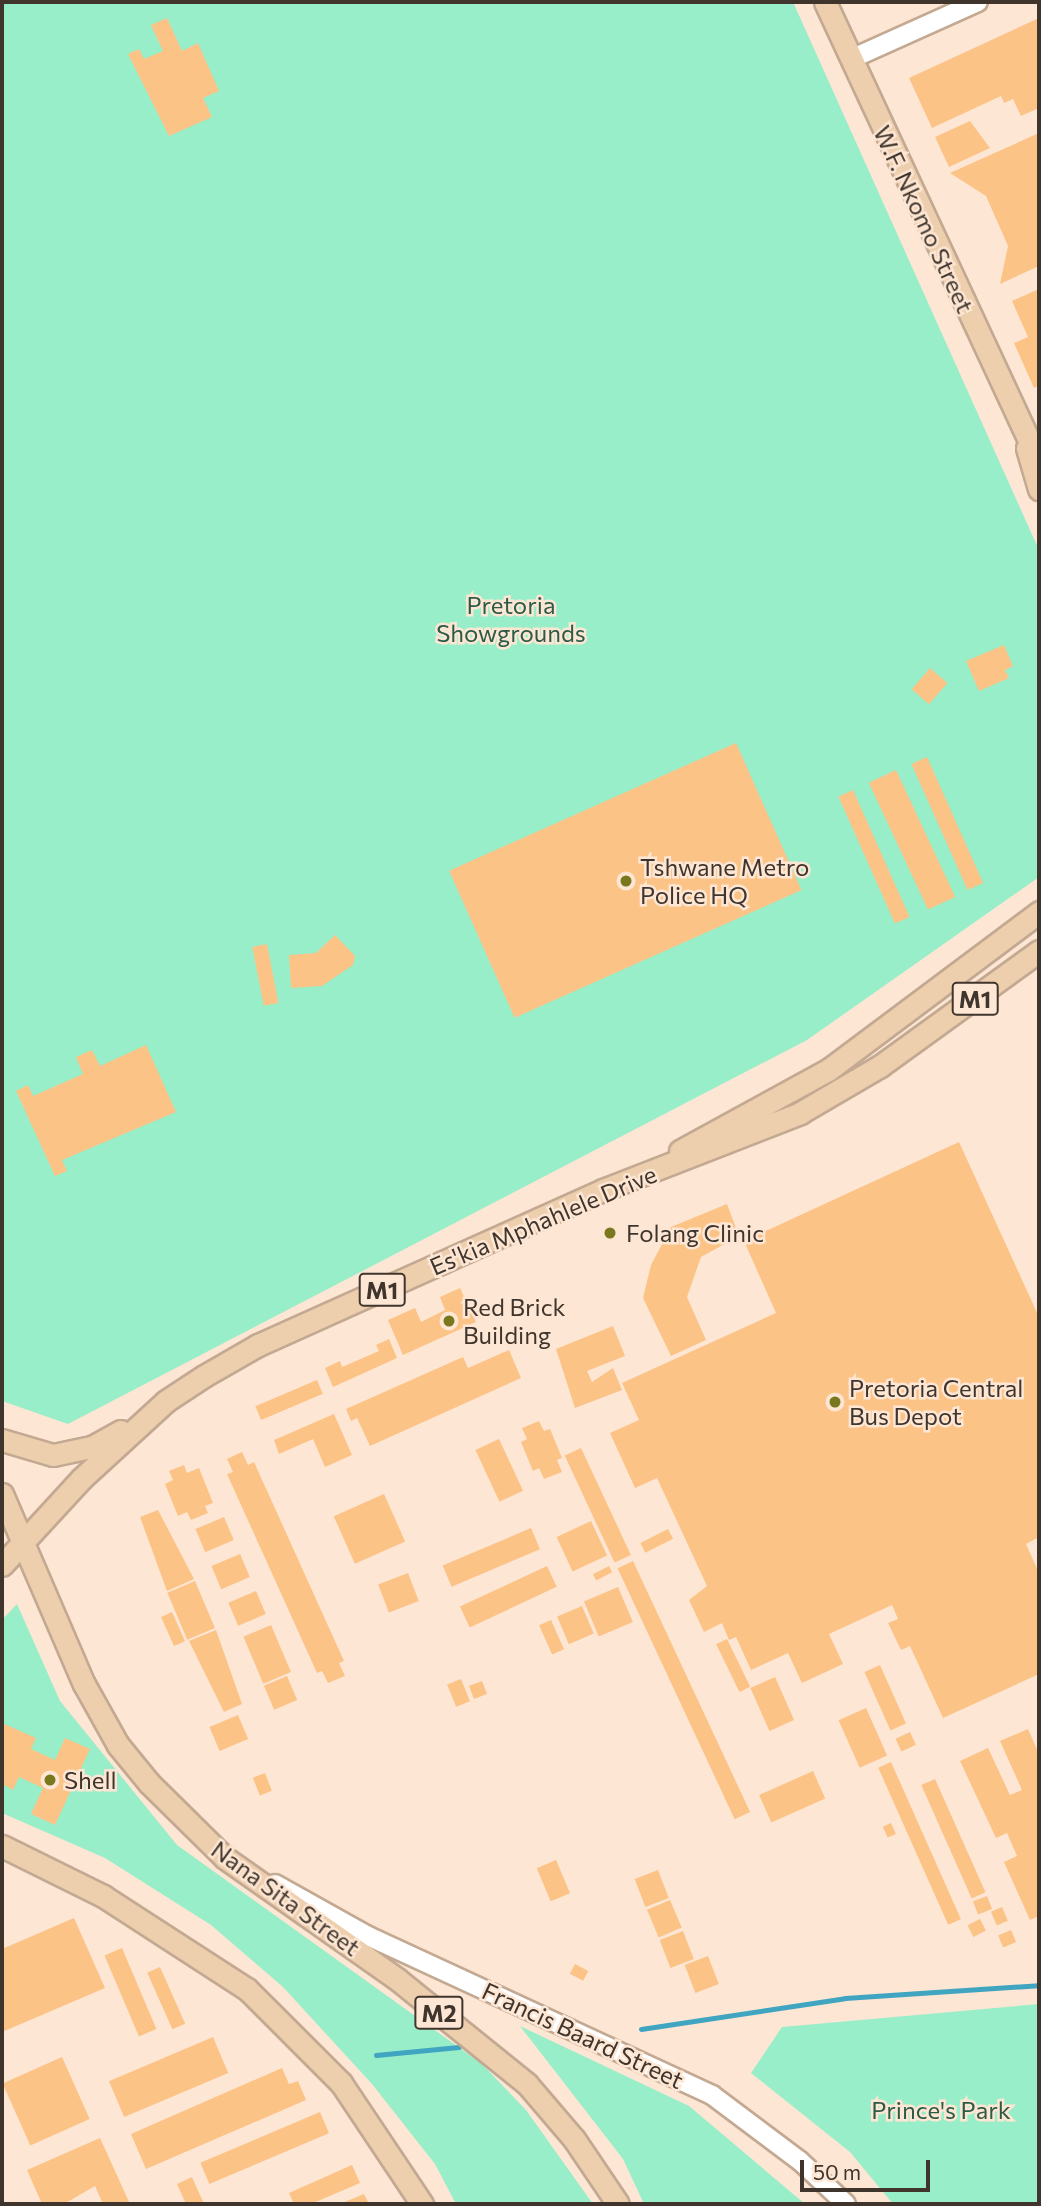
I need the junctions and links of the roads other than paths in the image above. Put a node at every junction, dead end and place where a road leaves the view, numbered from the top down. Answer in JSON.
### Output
{"nodes":[{"id":1,"x":825,"y":2,"type":"edge"},
{"id":2,"x":978,"y":2,"type":"edge"},
{"id":3,"x":850,"y":59,"type":"junction"},
{"id":4,"x":1023,"y":436,"type":"junction"},
{"id":5,"x":1039,"y":462,"type":"edge"},
{"id":6,"x":1039,"y":489,"type":"edge"},
{"id":7,"x":1039,"y":912,"type":"edge"},
{"id":8,"x":1039,"y":951,"type":"edge"},
{"id":9,"x":603,"y":1190,"type":"junction"},
{"id":10,"x":166,"y":1401,"type":"junction"},
{"id":11,"x":2,"y":1440,"type":"edge"},
{"id":12,"x":2,"y":1494,"type":"edge"},
{"id":13,"x":22,"y":1539,"type":"junction"},
{"id":14,"x":2,"y":1565,"type":"edge"},
{"id":15,"x":2,"y":1846,"type":"edge"},
{"id":16,"x":225,"y":1858,"type":"junction"},
{"id":17,"x":422,"y":2204,"type":"edge"},
{"id":18,"x":618,"y":2204,"type":"edge"},
{"id":19,"x":846,"y":2204,"type":"edge"}],
"edges":[{"from":1,"to":3,"type":"main road","name":"W.F. Nkomo Street"},
{"from":2,"to":3,"type":"street"},
{"from":3,"to":4,"type":"main road","name":"W.F. Nkomo Street"},
{"from":4,"to":5,"type":"main road","name":"W.F. Nkomo Street"},
{"from":4,"to":6,"type":"main road","name":"W.F. Nkomo Street"},
{"from":7,"to":9,"type":"main road","number":"M1"},
{"from":8,"to":9,"type":"main road","name":"Es'kia Mphahlele Drive","number":"M1"},
{"from":9,"to":10,"type":"main road","name":"Es'kia Mphahlele Drive","number":"M1"},
{"from":10,"to":11,"type":"main road"},
{"from":10,"to":13,"type":"main road","name":"Es'kia Mphahlele Drive","number":"M1"},
{"from":12,"to":13,"type":"main road","number":"M2"},
{"from":13,"to":14,"type":"main road","name":"Es'kia Mphahlele Drive","number":"M1"},
{"from":13,"to":16,"type":"main road","name":"Nana Sita Street","number":"M2"},
{"from":15,"to":17,"type":"main road"},
{"from":16,"to":18,"type":"main road","name":"Nana Sita Street","number":"M2"},
{"from":16,"to":19,"type":"street","name":"Francis Baard Street"}]}
